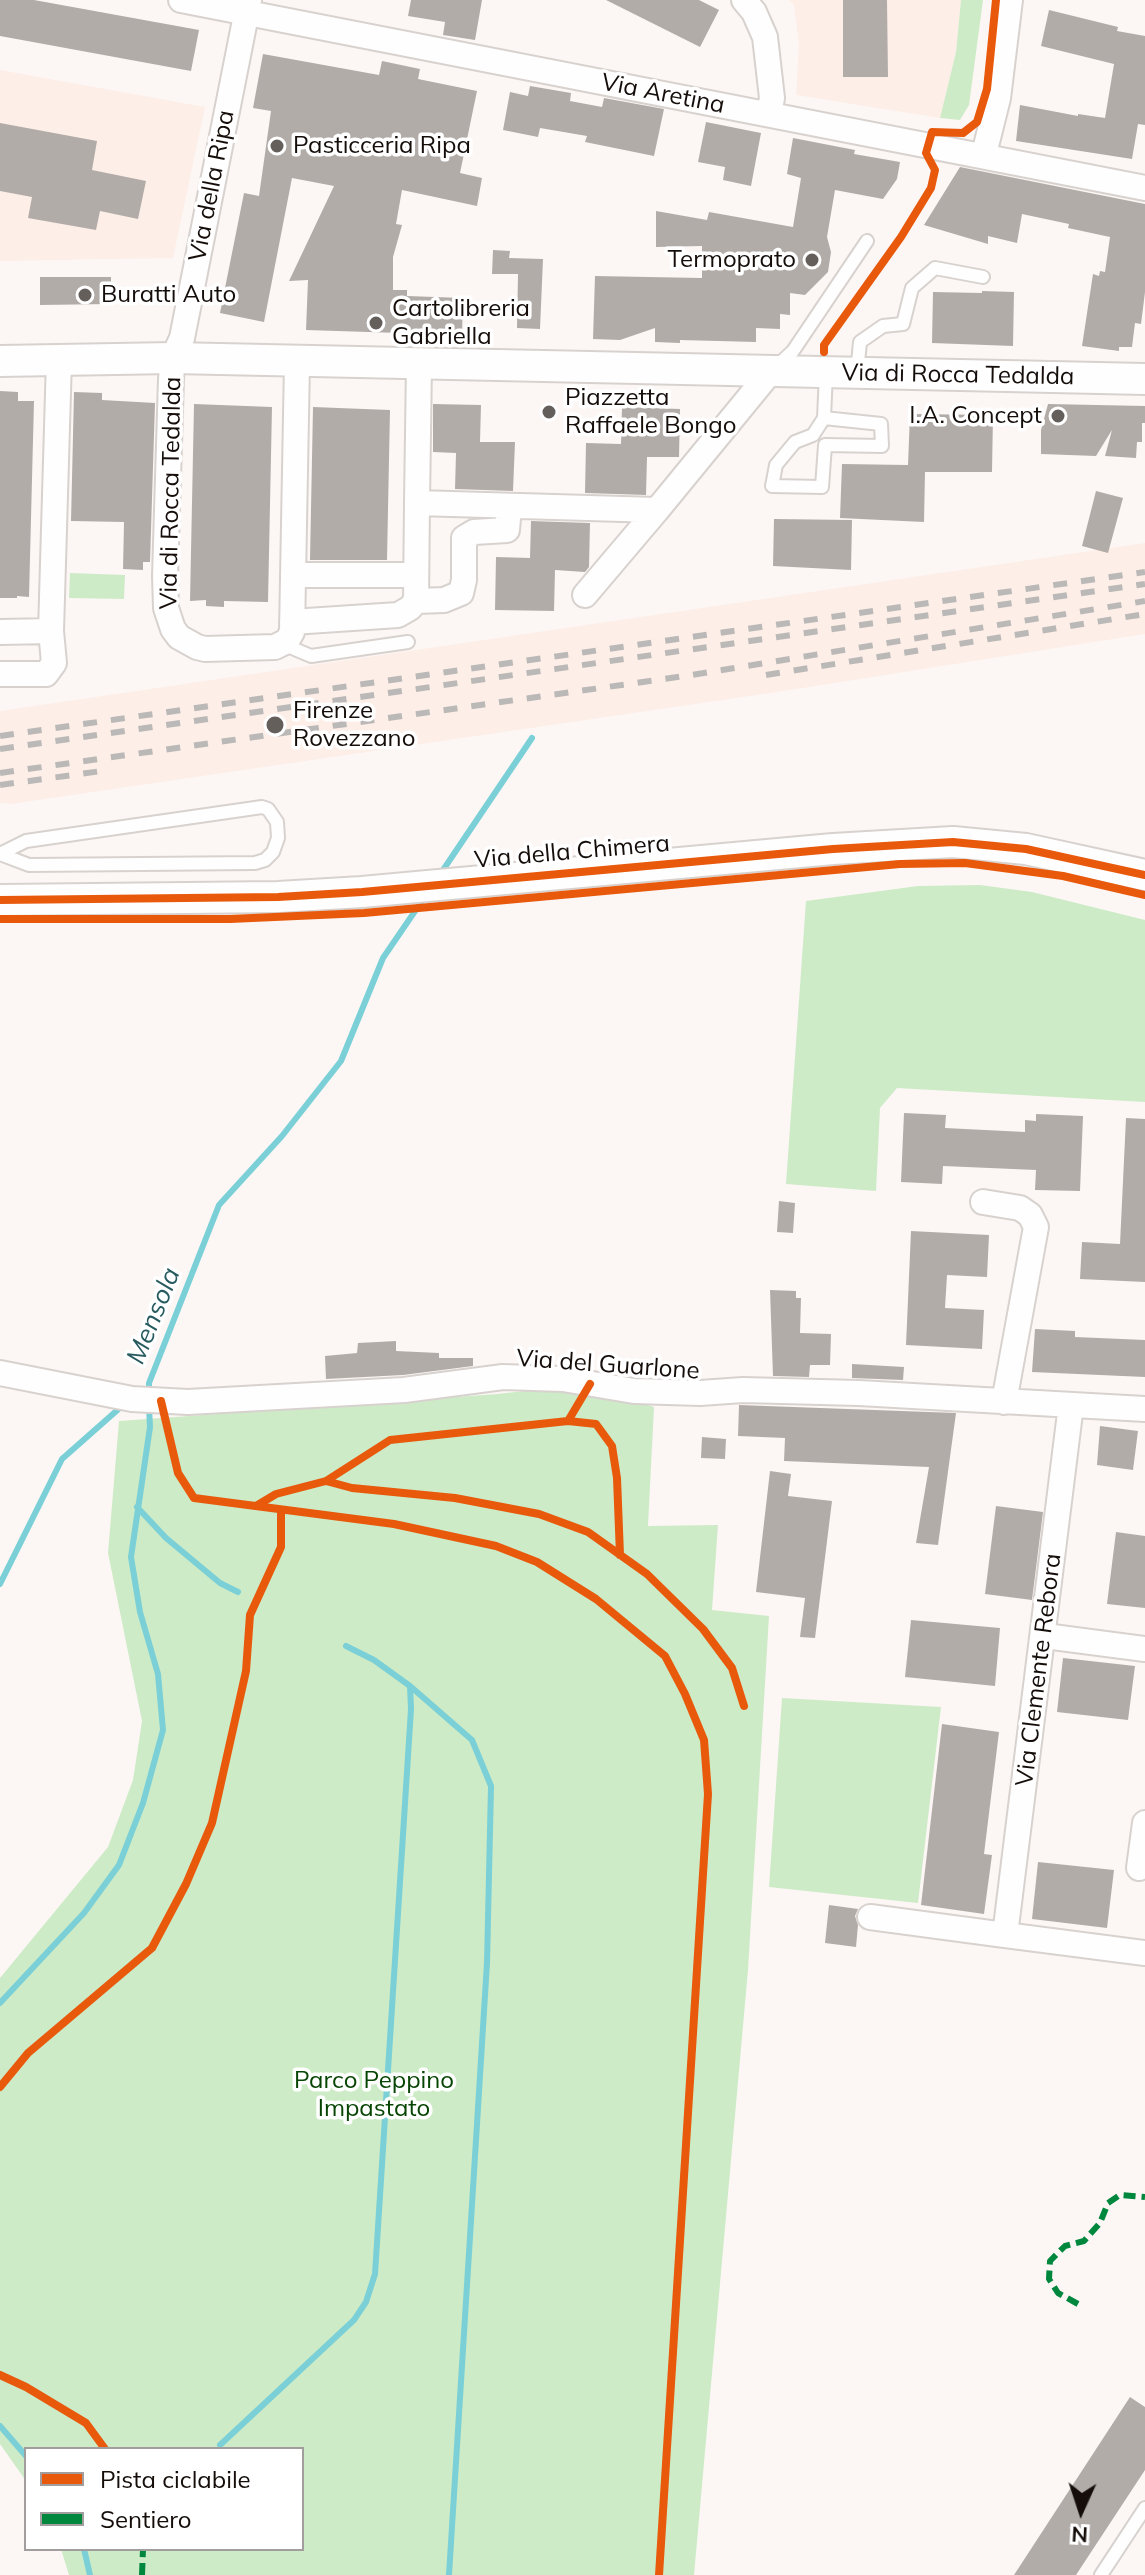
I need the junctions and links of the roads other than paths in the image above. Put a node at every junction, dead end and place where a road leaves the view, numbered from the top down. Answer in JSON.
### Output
{"nodes":[{"id":1,"x":181,"y":0,"type":"edge"},
{"id":2,"x":744,"y":0,"type":"edge"},
{"id":3,"x":1010,"y":0,"type":"edge"},
{"id":4,"x":248,"y":6,"type":"edge"},
{"id":5,"x":769,"y":114,"type":"junction"},
{"id":6,"x":984,"y":154,"type":"junction"},
{"id":7,"x":1145,"y":188,"type":"edge"},
{"id":8,"x":867,"y":241,"type":"dead end"},
{"id":9,"x":983,"y":277,"type":"dead end"},
{"id":10,"x":173,"y":358,"type":"junction"},
{"id":11,"x":59,"y":359,"type":"junction"},
{"id":12,"x":0,"y":361,"type":"edge"},
{"id":13,"x":297,"y":362,"type":"junction"},
{"id":14,"x":419,"y":364,"type":"junction"},
{"id":15,"x":771,"y":371,"type":"junction"},
{"id":16,"x":826,"y":373,"type":"junction"},
{"id":17,"x":857,"y":373,"type":"junction"},
{"id":18,"x":1145,"y":379,"type":"edge"},
{"id":19,"x":824,"y":418,"type":"junction"},
{"id":20,"x":813,"y":435,"type":"junction"},
{"id":21,"x":825,"y":445,"type":"junction"},
{"id":22,"x":417,"y":503,"type":"junction"},
{"id":23,"x":509,"y":506,"type":"junction"},
{"id":24,"x":657,"y":510,"type":"junction"},
{"id":25,"x":293,"y":575,"type":"junction"},
{"id":26,"x":416,"y":575,"type":"junction"},
{"id":27,"x":585,"y":595,"type":"dead end"},
{"id":28,"x":416,"y":601,"type":"junction"},
{"id":29,"x":51,"y":631,"type":"junction"},
{"id":30,"x":290,"y":631,"type":"junction"},
{"id":31,"x":0,"y":632,"type":"edge"},
{"id":32,"x":408,"y":642,"type":"dead end"},
{"id":33,"x":0,"y":674,"type":"edge"},
{"id":34,"x":0,"y":854,"type":"edge"},
{"id":35,"x":1145,"y":875,"type":"edge"},
{"id":36,"x":0,"y":900,"type":"edge"},
{"id":37,"x":983,"y":1202,"type":"dead end"},
{"id":38,"x":0,"y":1373,"type":"edge"},
{"id":39,"x":1004,"y":1402,"type":"junction"},
{"id":40,"x":1071,"y":1405,"type":"junction"},
{"id":41,"x":1145,"y":1409,"type":"edge"},
{"id":42,"x":1045,"y":1636,"type":"junction"},
{"id":43,"x":1145,"y":1649,"type":"edge"},
{"id":44,"x":1145,"y":1823,"type":"edge"},
{"id":45,"x":1139,"y":1868,"type":"dead end"},
{"id":46,"x":870,"y":1917,"type":"dead end"},
{"id":47,"x":1005,"y":1935,"type":"junction"},
{"id":48,"x":1145,"y":1953,"type":"edge"},
{"id":49,"x":1145,"y":2508,"type":"edge"},
{"id":50,"x":1101,"y":2575,"type":"edge"}],
"edges":[{"from":1,"to":4,"type":"street","name":"Via Aretina"},
{"from":2,"to":5,"type":"street"},
{"from":3,"to":6,"type":"street"},
{"from":4,"to":5,"type":"street","name":"Via Aretina"},
{"from":4,"to":10,"type":"street","name":"Via della Ripa"},
{"from":5,"to":6,"type":"street","name":"Via Aretina"},
{"from":6,"to":7,"type":"street","name":"Via Aretina"},
{"from":8,"to":15,"type":"lane"},
{"from":9,"to":17,"type":"lane"},
{"from":10,"to":11,"type":"street","name":"Via di Rocca Tedalda"},
{"from":10,"to":13,"type":"street","name":"Via di Rocca Tedalda"},
{"from":10,"to":30,"type":"street","name":"Via di Rocca Tedalda"},
{"from":11,"to":12,"type":"street","name":"Via di Rocca Tedalda"},
{"from":11,"to":29,"type":"street"},
{"from":13,"to":14,"type":"street","name":"Via di Rocca Tedalda"},
{"from":13,"to":25,"type":"street"},
{"from":14,"to":15,"type":"street","name":"Via di Rocca Tedalda"},
{"from":14,"to":22,"type":"street"},
{"from":15,"to":16,"type":"street","name":"Via di Rocca Tedalda"},
{"from":15,"to":24,"type":"street"},
{"from":16,"to":17,"type":"street","name":"Via di Rocca Tedalda"},
{"from":16,"to":19,"type":"lane"},
{"from":17,"to":18,"type":"street","name":"Via di Rocca Tedalda"},
{"from":19,"to":20,"type":"lane"},
{"from":19,"to":21,"type":"lane"},
{"from":20,"to":21,"type":"lane"},
{"from":20,"to":21,"type":"lane"},
{"from":22,"to":23,"type":"street"},
{"from":22,"to":26,"type":"street"},
{"from":23,"to":24,"type":"street"},
{"from":23,"to":28,"type":"street","name":"Via di Rocca Tedalda"},
{"from":24,"to":27,"type":"street"},
{"from":25,"to":26,"type":"street"},
{"from":25,"to":30,"type":"street"},
{"from":26,"to":28,"type":"street"},
{"from":28,"to":30,"type":"street","name":"Via di Rocca Tedalda"},
{"from":29,"to":31,"type":"street"},
{"from":29,"to":33,"type":"street"},
{"from":30,"to":32,"type":"lane"},
{"from":34,"to":34,"type":"lane"},
{"from":35,"to":36,"type":"street","name":"Via della Chimera"},
{"from":37,"to":39,"type":"street"},
{"from":38,"to":39,"type":"street","name":"Via del Guarlone"},
{"from":39,"to":40,"type":"street","name":"Via del Guarlone"},
{"from":40,"to":41,"type":"street","name":"Via del Guarlone"},
{"from":40,"to":42,"type":"street","name":"Via Clemente Rebora"},
{"from":42,"to":43,"type":"street"},
{"from":42,"to":47,"type":"street","name":"Via Clemente Rebora"},
{"from":44,"to":45,"type":"street"},
{"from":46,"to":47,"type":"street"},
{"from":47,"to":48,"type":"street"},
{"from":49,"to":50,"type":"lane"}]}
